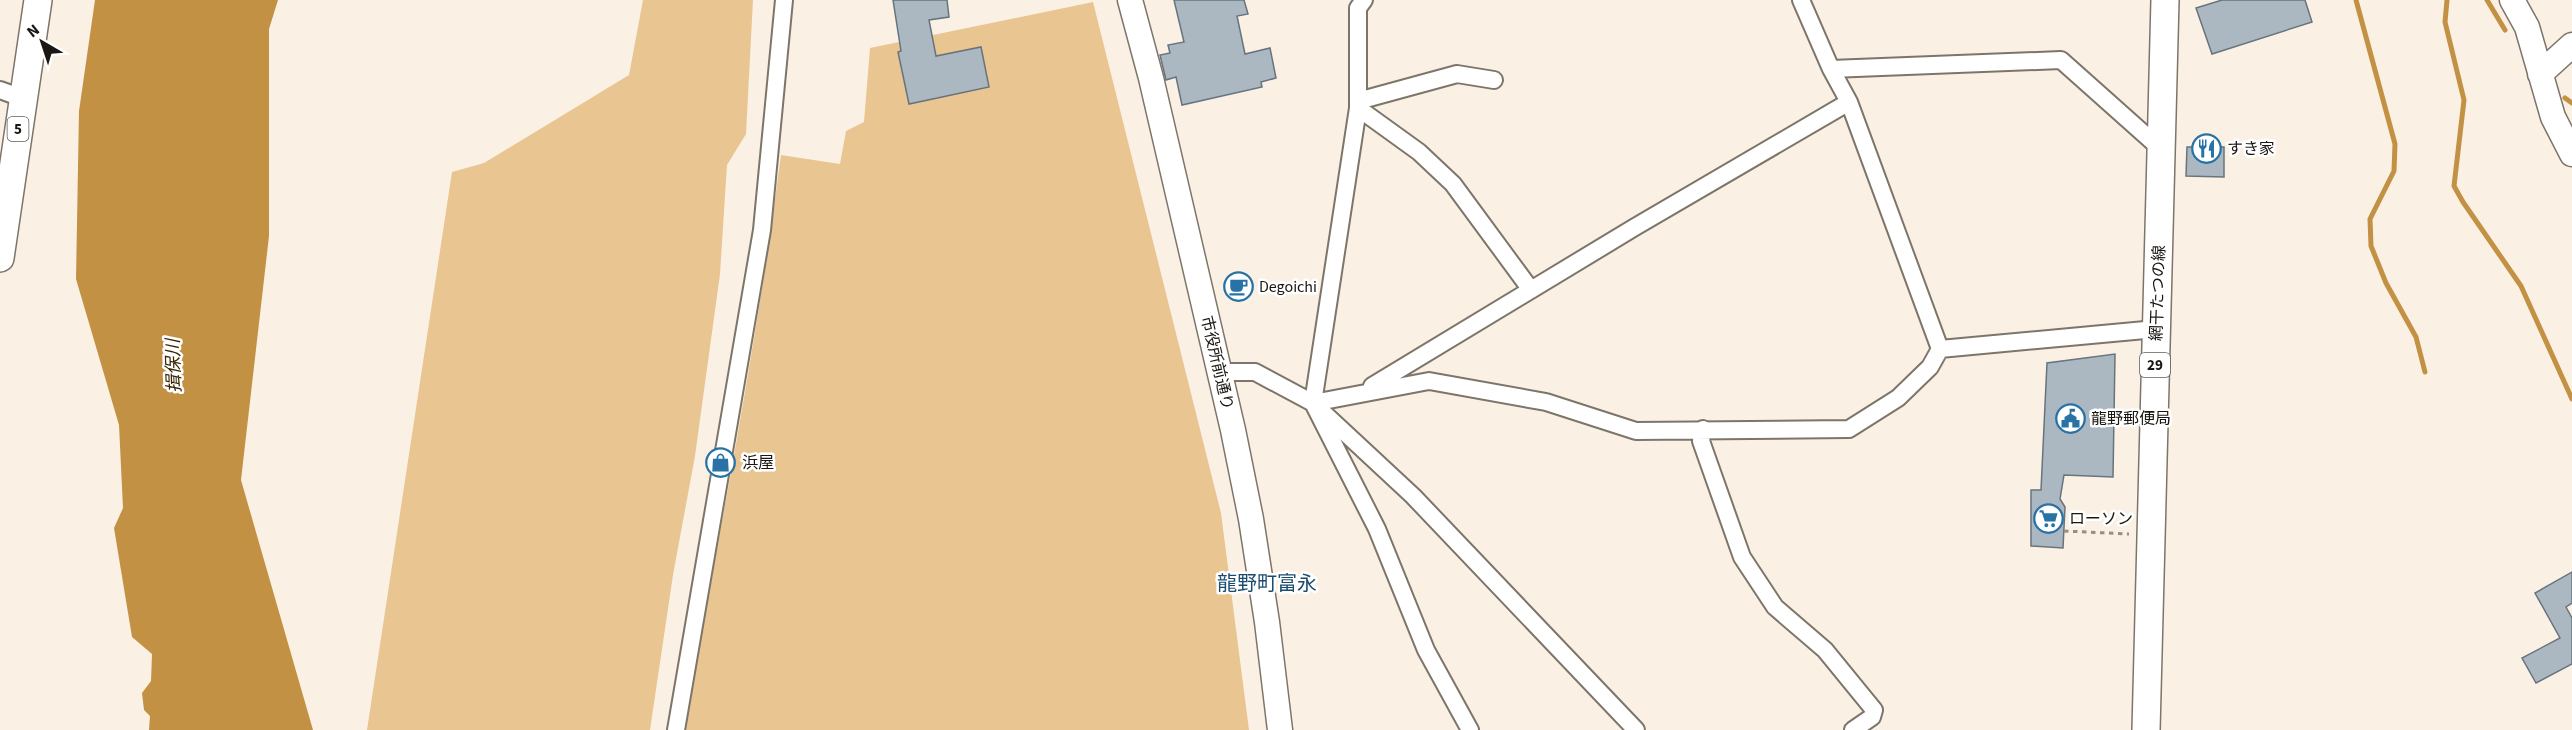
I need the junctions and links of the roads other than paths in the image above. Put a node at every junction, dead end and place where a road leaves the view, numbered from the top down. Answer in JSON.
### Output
{"nodes":[{"id":1,"x":38,"y":0,"type":"edge"},
{"id":2,"x":784,"y":0,"type":"edge"},
{"id":3,"x":1130,"y":0,"type":"edge"},
{"id":4,"x":1364,"y":0,"type":"edge"},
{"id":5,"x":1801,"y":0,"type":"edge"},
{"id":6,"x":2165,"y":0,"type":"edge"},
{"id":7,"x":2512,"y":0,"type":"edge"},
{"id":8,"x":2572,"y":45,"type":"edge"},
{"id":9,"x":1831,"y":69,"type":"junction"},
{"id":10,"x":2540,"y":74,"type":"junction"},
{"id":11,"x":1494,"y":80,"type":"dead end"},
{"id":12,"x":11,"y":94,"type":"edge"},
{"id":13,"x":1849,"y":102,"type":"junction"},
{"id":14,"x":1358,"y":104,"type":"junction"},
{"id":15,"x":2162,"y":150,"type":"junction"},
{"id":16,"x":2572,"y":154,"type":"edge"},
{"id":17,"x":0,"y":258,"type":"edge"},
{"id":18,"x":1531,"y":290,"type":"junction"},
{"id":19,"x":2156,"y":329,"type":"junction"},
{"id":20,"x":1940,"y":349,"type":"junction"},
{"id":21,"x":1220,"y":372,"type":"junction"},
{"id":22,"x":1364,"y":392,"type":"junction"},
{"id":23,"x":1313,"y":403,"type":"junction"},
{"id":24,"x":1703,"y":429,"type":"junction"},
{"id":25,"x":676,"y":730,"type":"edge"},
{"id":26,"x":1280,"y":730,"type":"edge"},
{"id":27,"x":1470,"y":730,"type":"edge"},
{"id":28,"x":1636,"y":730,"type":"edge"},
{"id":29,"x":1854,"y":730,"type":"edge"},
{"id":30,"x":2146,"y":730,"type":"edge"}],
"edges":[{"from":1,"to":12,"type":"main road","number":"5"},
{"from":2,"to":25,"type":"street"},
{"from":3,"to":21,"type":"street","name":"市役所前通り"},
{"from":4,"to":14,"type":"street"},
{"from":5,"to":9,"type":"street"},
{"from":6,"to":15,"type":"main road","name":"網干たつの線","number":"29"},
{"from":7,"to":10,"type":"street"},
{"from":8,"to":10,"type":"street"},
{"from":9,"to":13,"type":"street"},
{"from":9,"to":15,"type":"street"},
{"from":10,"to":16,"type":"street"},
{"from":11,"to":14,"type":"street"},
{"from":12,"to":17,"type":"main road","number":"5"},
{"from":13,"to":18,"type":"street"},
{"from":13,"to":20,"type":"street"},
{"from":14,"to":18,"type":"street"},
{"from":14,"to":23,"type":"street"},
{"from":15,"to":19,"type":"main road","name":"網干たつの線","number":"29"},
{"from":18,"to":22,"type":"street"},
{"from":19,"to":20,"type":"street"},
{"from":19,"to":30,"type":"main road","name":"網干たつの線","number":"29"},
{"from":20,"to":24,"type":"street"},
{"from":21,"to":23,"type":"street"},
{"from":21,"to":26,"type":"street","name":"市役所前通り"},
{"from":22,"to":23,"type":"street"},
{"from":22,"to":24,"type":"street"},
{"from":23,"to":27,"type":"street"},
{"from":23,"to":28,"type":"street"},
{"from":24,"to":29,"type":"street"}]}
